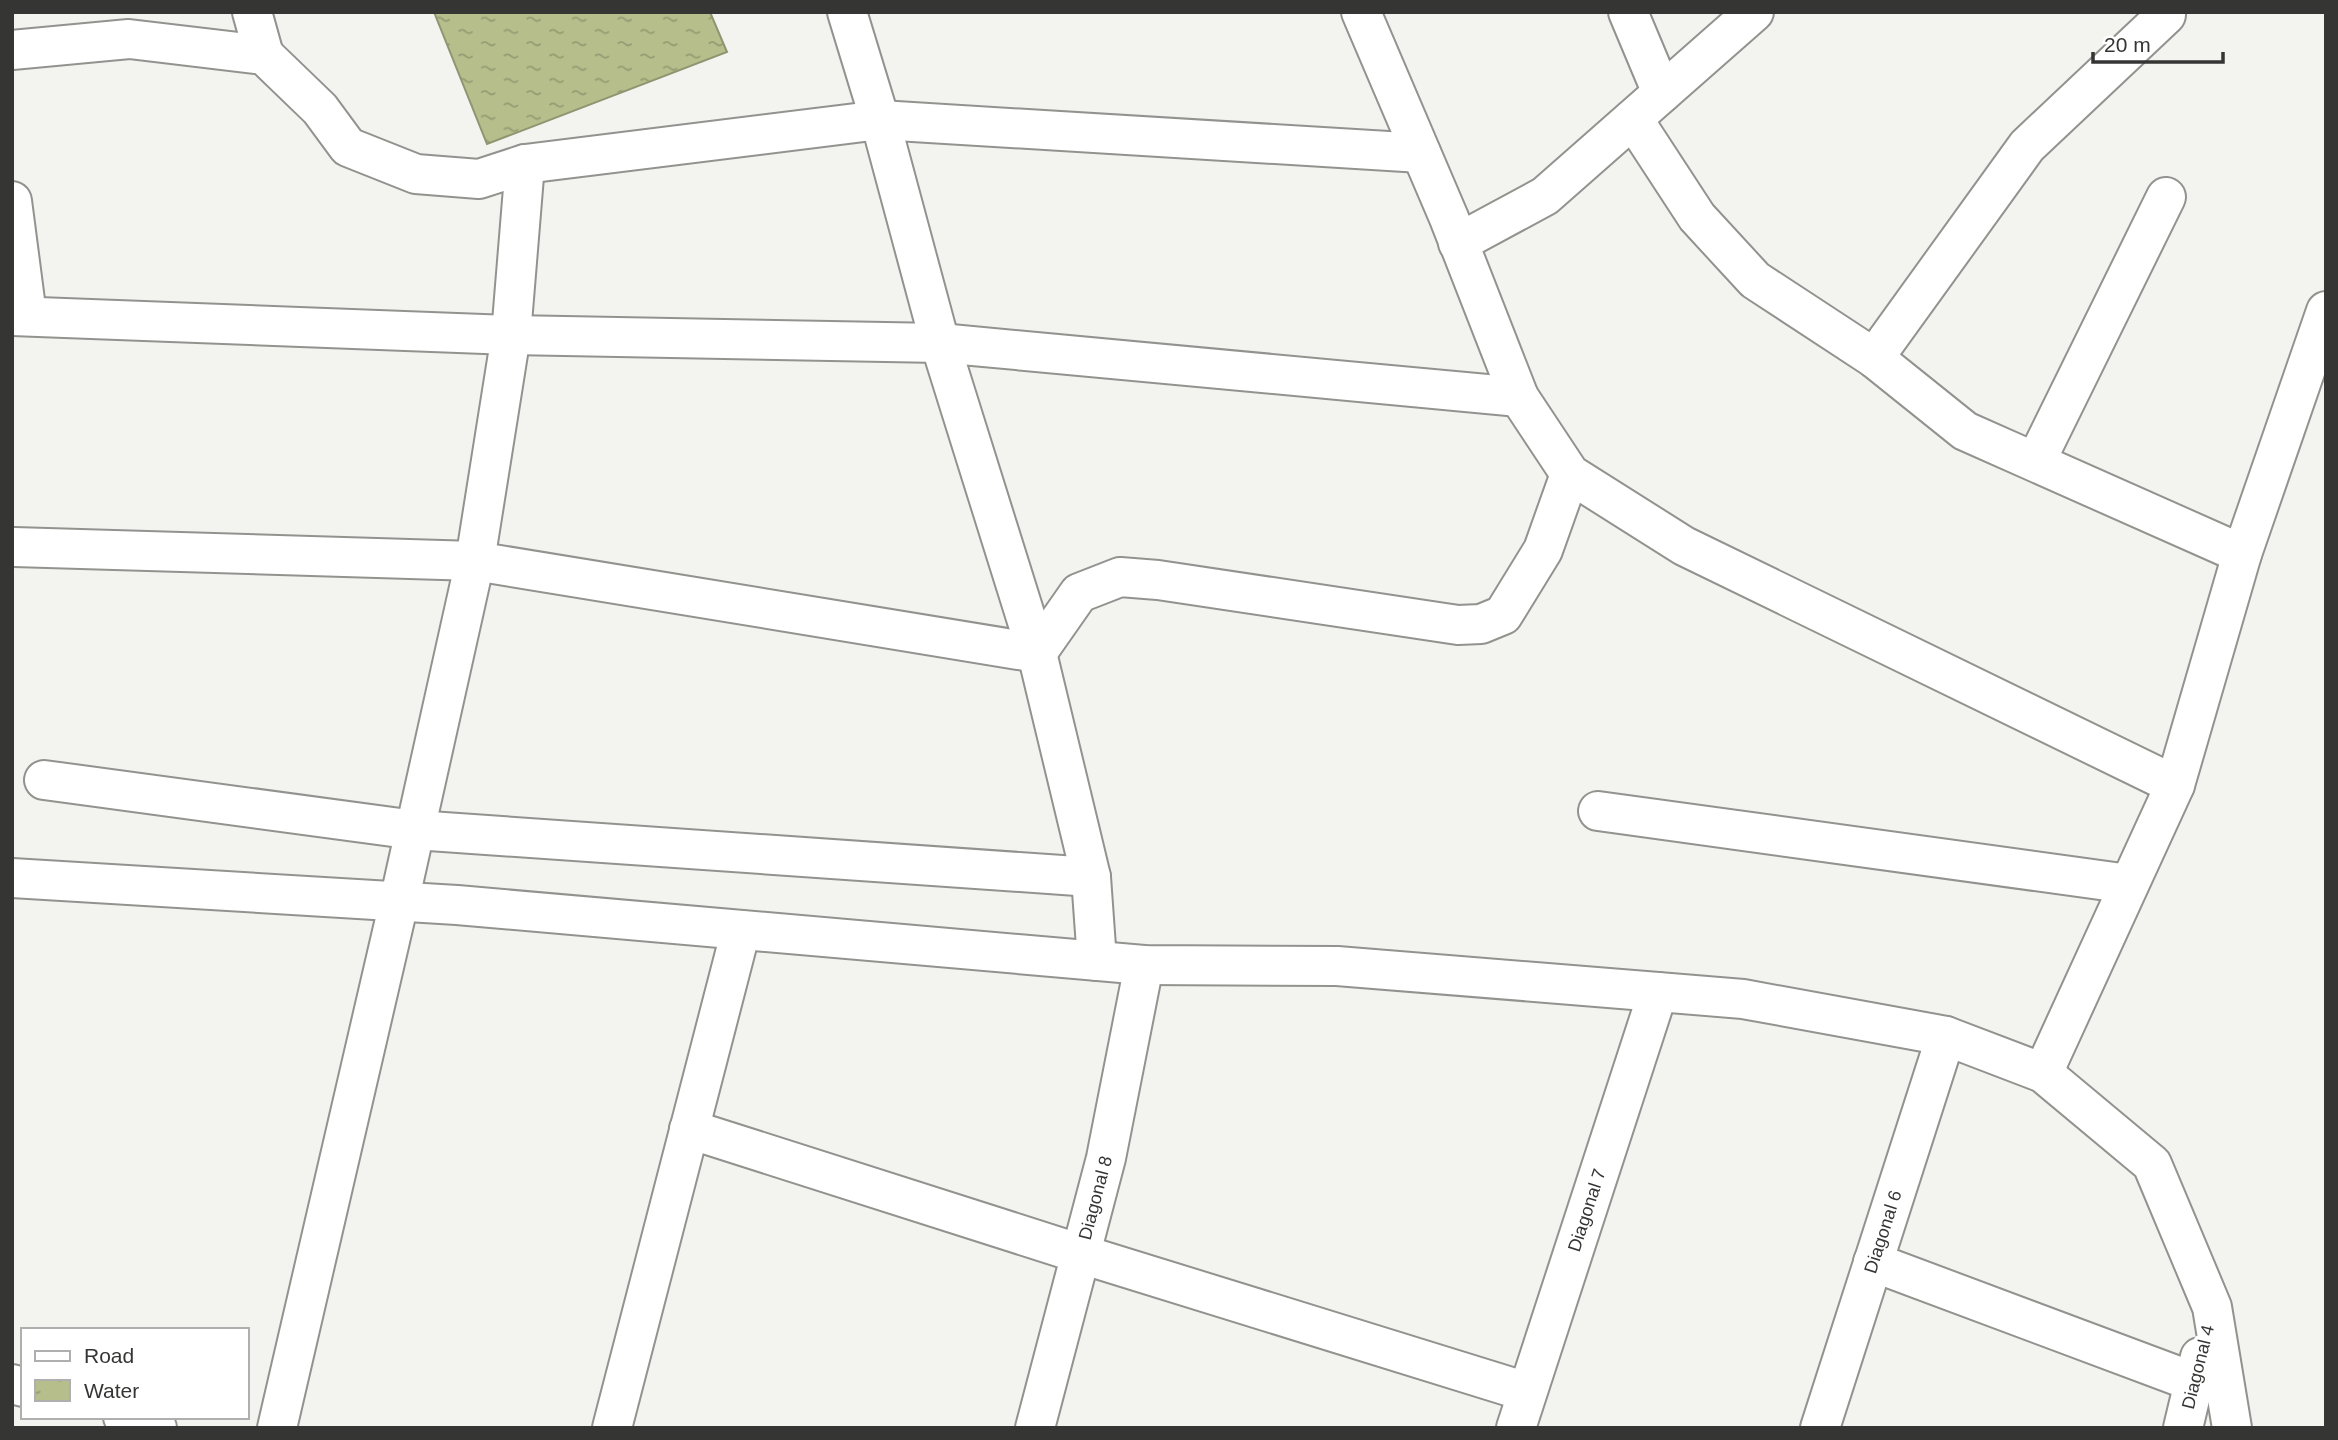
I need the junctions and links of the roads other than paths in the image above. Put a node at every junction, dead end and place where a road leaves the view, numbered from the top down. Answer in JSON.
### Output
{"nodes":[{"id":1,"x":252,"y":12,"type":"edge"},
{"id":2,"x":847,"y":12,"type":"edge"},
{"id":3,"x":1361,"y":12,"type":"edge"},
{"id":4,"x":1628,"y":12,"type":"edge"},
{"id":5,"x":1754,"y":12,"type":"edge"},
{"id":6,"x":2163,"y":12,"type":"edge"},
{"id":7,"x":12,"y":50,"type":"edge"},
{"id":8,"x":264,"y":55,"type":"junction"},
{"id":9,"x":1662,"y":93,"type":"junction"},
{"id":10,"x":1633,"y":119,"type":"junction"},
{"id":11,"x":880,"y":120,"type":"junction"},
{"id":12,"x":1421,"y":153,"type":"junction"},
{"id":13,"x":525,"y":164,"type":"junction"},
{"id":14,"x":2166,"y":197,"type":"dead end"},
{"id":15,"x":12,"y":201,"type":"edge"},
{"id":16,"x":1458,"y":243,"type":"junction"},
{"id":17,"x":2326,"y":312,"type":"edge"},
{"id":18,"x":19,"y":316,"type":"edge"},
{"id":19,"x":511,"y":335,"type":"junction"},
{"id":20,"x":940,"y":343,"type":"junction"},
{"id":21,"x":1874,"y":358,"type":"junction"},
{"id":22,"x":1519,"y":397,"type":"junction"},
{"id":23,"x":2036,"y":461,"type":"junction"},
{"id":24,"x":1570,"y":474,"type":"junction"},
{"id":25,"x":14,"y":547,"type":"dead end"},
{"id":26,"x":2242,"y":554,"type":"junction"},
{"id":27,"x":475,"y":561,"type":"junction"},
{"id":28,"x":1037,"y":653,"type":"junction"},
{"id":29,"x":44,"y":780,"type":"dead end"},
{"id":30,"x":2175,"y":785,"type":"junction"},
{"id":31,"x":1598,"y":811,"type":"dead end"},
{"id":32,"x":415,"y":830,"type":"junction"},
{"id":33,"x":1091,"y":877,"type":"junction"},
{"id":34,"x":12,"y":878,"type":"edge"},
{"id":35,"x":2129,"y":884,"type":"junction"},
{"id":36,"x":400,"y":902,"type":"junction"},
{"id":37,"x":741,"y":930,"type":"junction"},
{"id":38,"x":1097,"y":961,"type":"junction"},
{"id":39,"x":1144,"y":965,"type":"junction"},
{"id":40,"x":1658,"y":992,"type":"junction"},
{"id":41,"x":1946,"y":1036,"type":"junction"},
{"id":42,"x":2043,"y":1073,"type":"junction"},
{"id":43,"x":689,"y":1129,"type":"junction"},
{"id":44,"x":1081,"y":1254,"type":"junction"},
{"id":45,"x":1873,"y":1262,"type":"junction"},
{"id":46,"x":2212,"y":1307,"type":"junction"},
{"id":47,"x":2194,"y":1382,"type":"junction"},
{"id":48,"x":1527,"y":1392,"type":"junction"},
{"id":49,"x":129,"y":1419,"type":"edge"},
{"id":50,"x":158,"y":1428,"type":"edge"},
{"id":51,"x":277,"y":1428,"type":"edge"},
{"id":52,"x":612,"y":1428,"type":"edge"},
{"id":53,"x":1035,"y":1428,"type":"edge"},
{"id":54,"x":1516,"y":1428,"type":"edge"},
{"id":55,"x":1820,"y":1428,"type":"edge"},
{"id":56,"x":2183,"y":1428,"type":"edge"},
{"id":57,"x":2232,"y":1428,"type":"edge"}],
"edges":[{"from":1,"to":8,"type":"street"},
{"from":2,"to":11,"type":"street"},
{"from":3,"to":12,"type":"street"},
{"from":4,"to":9,"type":"street"},
{"from":5,"to":9,"type":"street"},
{"from":6,"to":21,"type":"street"},
{"from":7,"to":8,"type":"street"},
{"from":8,"to":13,"type":"street"},
{"from":9,"to":10,"type":"street"},
{"from":10,"to":16,"type":"street"},
{"from":10,"to":21,"type":"street"},
{"from":11,"to":12,"type":"street"},
{"from":11,"to":13,"type":"street"},
{"from":11,"to":20,"type":"street"},
{"from":12,"to":16,"type":"street"},
{"from":13,"to":19,"type":"street"},
{"from":14,"to":23,"type":"street"},
{"from":15,"to":18,"type":"street"},
{"from":16,"to":22,"type":"street"},
{"from":17,"to":26,"type":"street"},
{"from":18,"to":19,"type":"street"},
{"from":19,"to":20,"type":"street"},
{"from":19,"to":27,"type":"street"},
{"from":20,"to":22,"type":"street"},
{"from":20,"to":28,"type":"street"},
{"from":21,"to":23,"type":"street"},
{"from":22,"to":24,"type":"street"},
{"from":23,"to":26,"type":"street"},
{"from":24,"to":28,"type":"street"},
{"from":24,"to":30,"type":"street"},
{"from":25,"to":27,"type":"street"},
{"from":26,"to":30,"type":"street"},
{"from":27,"to":28,"type":"street"},
{"from":27,"to":32,"type":"street"},
{"from":28,"to":33,"type":"street"},
{"from":29,"to":32,"type":"street"},
{"from":30,"to":35,"type":"street"},
{"from":31,"to":35,"type":"street"},
{"from":32,"to":33,"type":"street"},
{"from":32,"to":36,"type":"street"},
{"from":33,"to":38,"type":"street"},
{"from":34,"to":36,"type":"street"},
{"from":35,"to":42,"type":"street"},
{"from":36,"to":37,"type":"street"},
{"from":36,"to":51,"type":"street"},
{"from":37,"to":38,"type":"street"},
{"from":37,"to":43,"type":"street"},
{"from":38,"to":39,"type":"street"},
{"from":39,"to":40,"type":"street"},
{"from":39,"to":44,"type":"street","name":"Diagonal 8"},
{"from":40,"to":41,"type":"street"},
{"from":40,"to":48,"type":"street","name":"Diagonal 7"},
{"from":41,"to":42,"type":"street"},
{"from":41,"to":45,"type":"street","name":"Diagonal 6"},
{"from":42,"to":46,"type":"street"},
{"from":43,"to":44,"type":"street"},
{"from":43,"to":52,"type":"street"},
{"from":44,"to":48,"type":"street"},
{"from":44,"to":53,"type":"street","name":"Diagonal 8"},
{"from":45,"to":47,"type":"street"},
{"from":45,"to":55,"type":"street","name":"Diagonal 6"},
{"from":46,"to":47,"type":"street","name":"Diagonal 4"},
{"from":46,"to":57,"type":"street"},
{"from":47,"to":56,"type":"street","name":"Diagonal 4"},
{"from":48,"to":54,"type":"street","name":"Diagonal 7"},
{"from":49,"to":50,"type":"street"}]}
